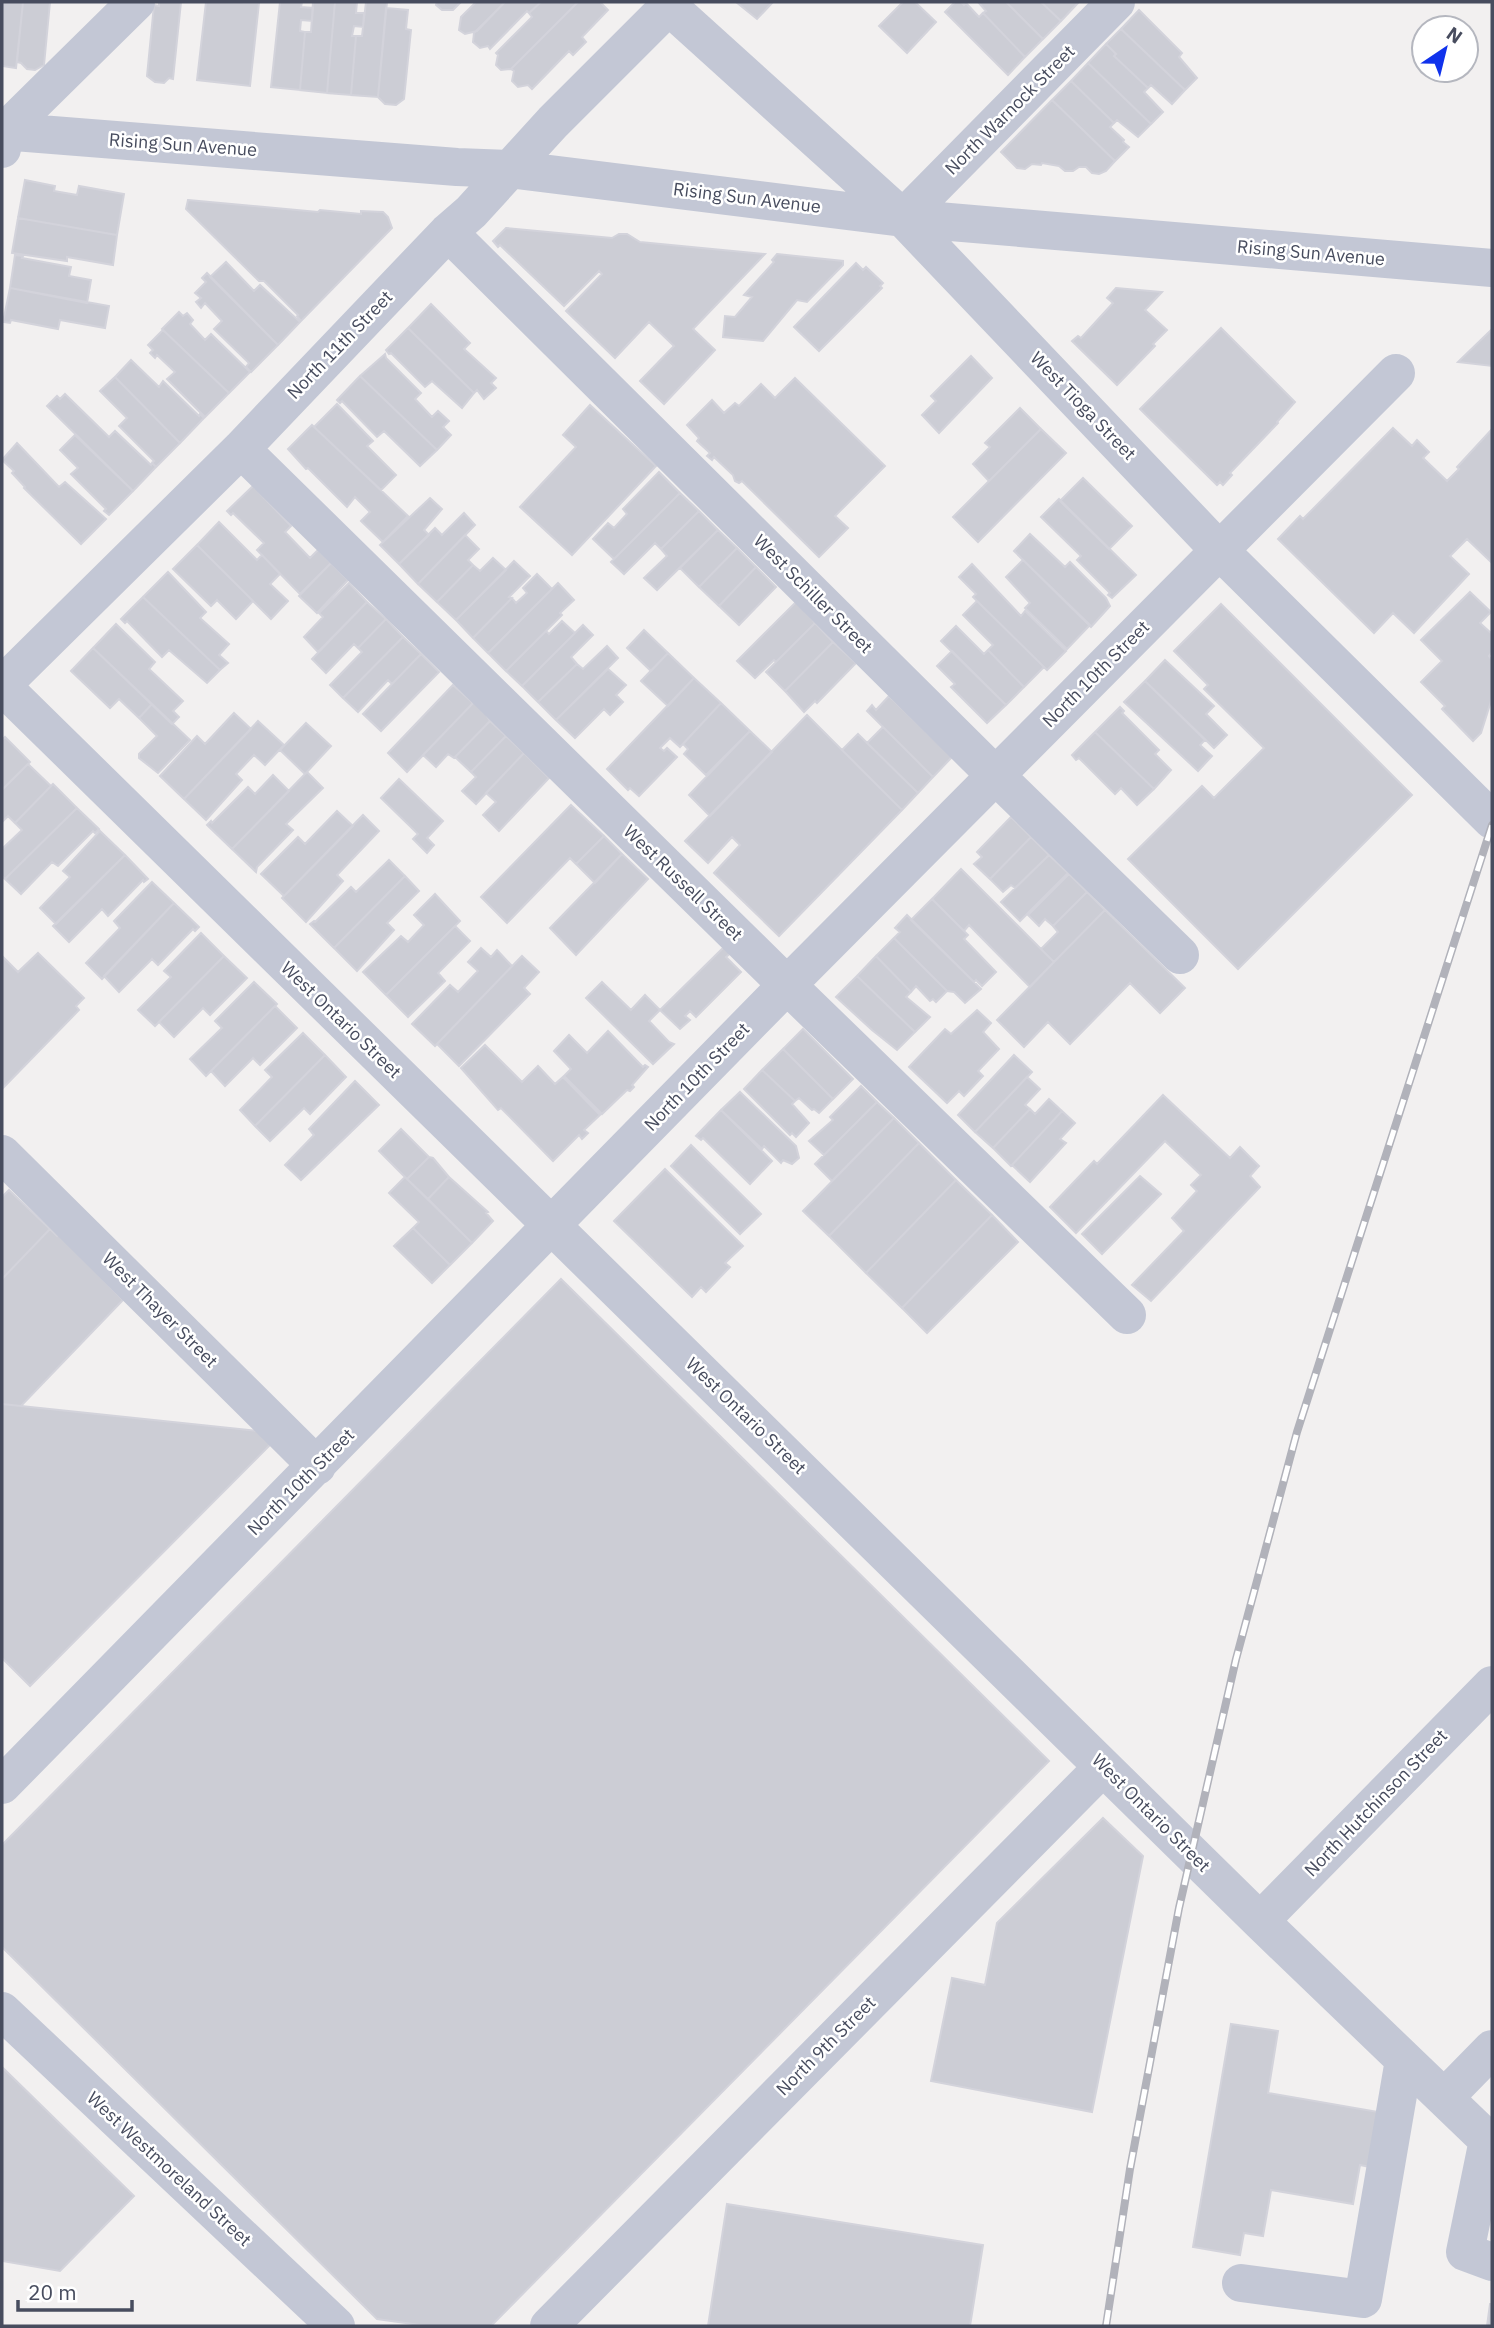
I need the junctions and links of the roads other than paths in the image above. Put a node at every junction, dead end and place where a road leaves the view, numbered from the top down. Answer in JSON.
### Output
{"nodes":[{"id":1,"x":136,"y":2,"type":"edge"},
{"id":2,"x":1116,"y":2,"type":"edge"},
{"id":3,"x":669,"y":3,"type":"edge"},
{"id":4,"x":3,"y":138,"type":"edge"},
{"id":5,"x":510,"y":169,"type":"junction"},
{"id":6,"x":903,"y":218,"type":"junction"},
{"id":7,"x":448,"y":232,"type":"junction"},
{"id":8,"x":1492,"y":268,"type":"edge"},
{"id":9,"x":1396,"y":373,"type":"dead end"},
{"id":10,"x":241,"y":449,"type":"junction"},
{"id":11,"x":1220,"y":551,"type":"junction"},
{"id":12,"x":2,"y":686,"type":"edge"},
{"id":13,"x":995,"y":774,"type":"junction"},
{"id":14,"x":1492,"y":820,"type":"edge"},
{"id":15,"x":1180,"y":955,"type":"dead end"},
{"id":16,"x":787,"y":985,"type":"junction"},
{"id":17,"x":2,"y":1154,"type":"edge"},
{"id":18,"x":552,"y":1227,"type":"junction"},
{"id":19,"x":1127,"y":1315,"type":"dead end"},
{"id":20,"x":317,"y":1466,"type":"junction"},
{"id":21,"x":1492,"y":1685,"type":"edge"},
{"id":22,"x":1104,"y":1767,"type":"junction"},
{"id":23,"x":2,"y":1786,"type":"edge"},
{"id":24,"x":1260,"y":1921,"type":"junction"},
{"id":25,"x":2,"y":2011,"type":"edge"},
{"id":26,"x":1492,"y":2049,"type":"edge"},
{"id":27,"x":1404,"y":2060,"type":"junction"},
{"id":28,"x":1445,"y":2097,"type":"junction"},
{"id":29,"x":1490,"y":2142,"type":"edge"},
{"id":30,"x":1492,"y":2262,"type":"edge"},
{"id":31,"x":1241,"y":2283,"type":"dead end"},
{"id":32,"x":336,"y":2326,"type":"edge"},
{"id":33,"x":549,"y":2326,"type":"edge"}],
"edges":[{"from":1,"to":4,"type":"street"},
{"from":2,"to":6,"type":"street","name":"North Warnock Street"},
{"from":3,"to":5,"type":"street","name":"North 11th Street"},
{"from":3,"to":6,"type":"street","name":"West Tioga Street"},
{"from":4,"to":5,"type":"street","name":"Rising Sun Avenue"},
{"from":5,"to":6,"type":"street","name":"Rising Sun Avenue"},
{"from":5,"to":7,"type":"street","name":"North 11th Street"},
{"from":6,"to":8,"type":"street","name":"Rising Sun Avenue"},
{"from":6,"to":11,"type":"street","name":"West Tioga Street"},
{"from":7,"to":10,"type":"street","name":"North 11th Street"},
{"from":7,"to":13,"type":"street","name":"West Schiller Street"},
{"from":9,"to":11,"type":"street","name":"North 10th Street"},
{"from":10,"to":12,"type":"street","name":"North 11th Street"},
{"from":10,"to":16,"type":"street","name":"West Russell Street"},
{"from":11,"to":13,"type":"street","name":"North 10th Street"},
{"from":11,"to":14,"type":"street","name":"West Tioga Street"},
{"from":12,"to":18,"type":"street","name":"West Ontario Street"},
{"from":13,"to":15,"type":"street","name":"West Schiller Street"},
{"from":13,"to":16,"type":"street","name":"North 10th Street"},
{"from":16,"to":18,"type":"street","name":"North 10th Street"},
{"from":16,"to":19,"type":"street","name":"West Russell Street"},
{"from":17,"to":20,"type":"street","name":"West Thayer Street"},
{"from":18,"to":20,"type":"street","name":"North 10th Street"},
{"from":18,"to":22,"type":"street","name":"West Ontario Street"},
{"from":20,"to":23,"type":"street","name":"North 10th Street"},
{"from":21,"to":24,"type":"street","name":"North Hutchinson Street"},
{"from":22,"to":24,"type":"street","name":"West Ontario Street"},
{"from":22,"to":33,"type":"street","name":"North 9th Street"},
{"from":24,"to":27,"type":"street","name":"West Ontario Street"},
{"from":25,"to":32,"type":"street","name":"West Westmoreland Street"},
{"from":26,"to":28,"type":"street"},
{"from":27,"to":28,"type":"street","name":"West Ontario Street"},
{"from":27,"to":31,"type":"street"},
{"from":28,"to":29,"type":"street","name":"West Ontario Street"},
{"from":29,"to":30,"type":"street"}]}
